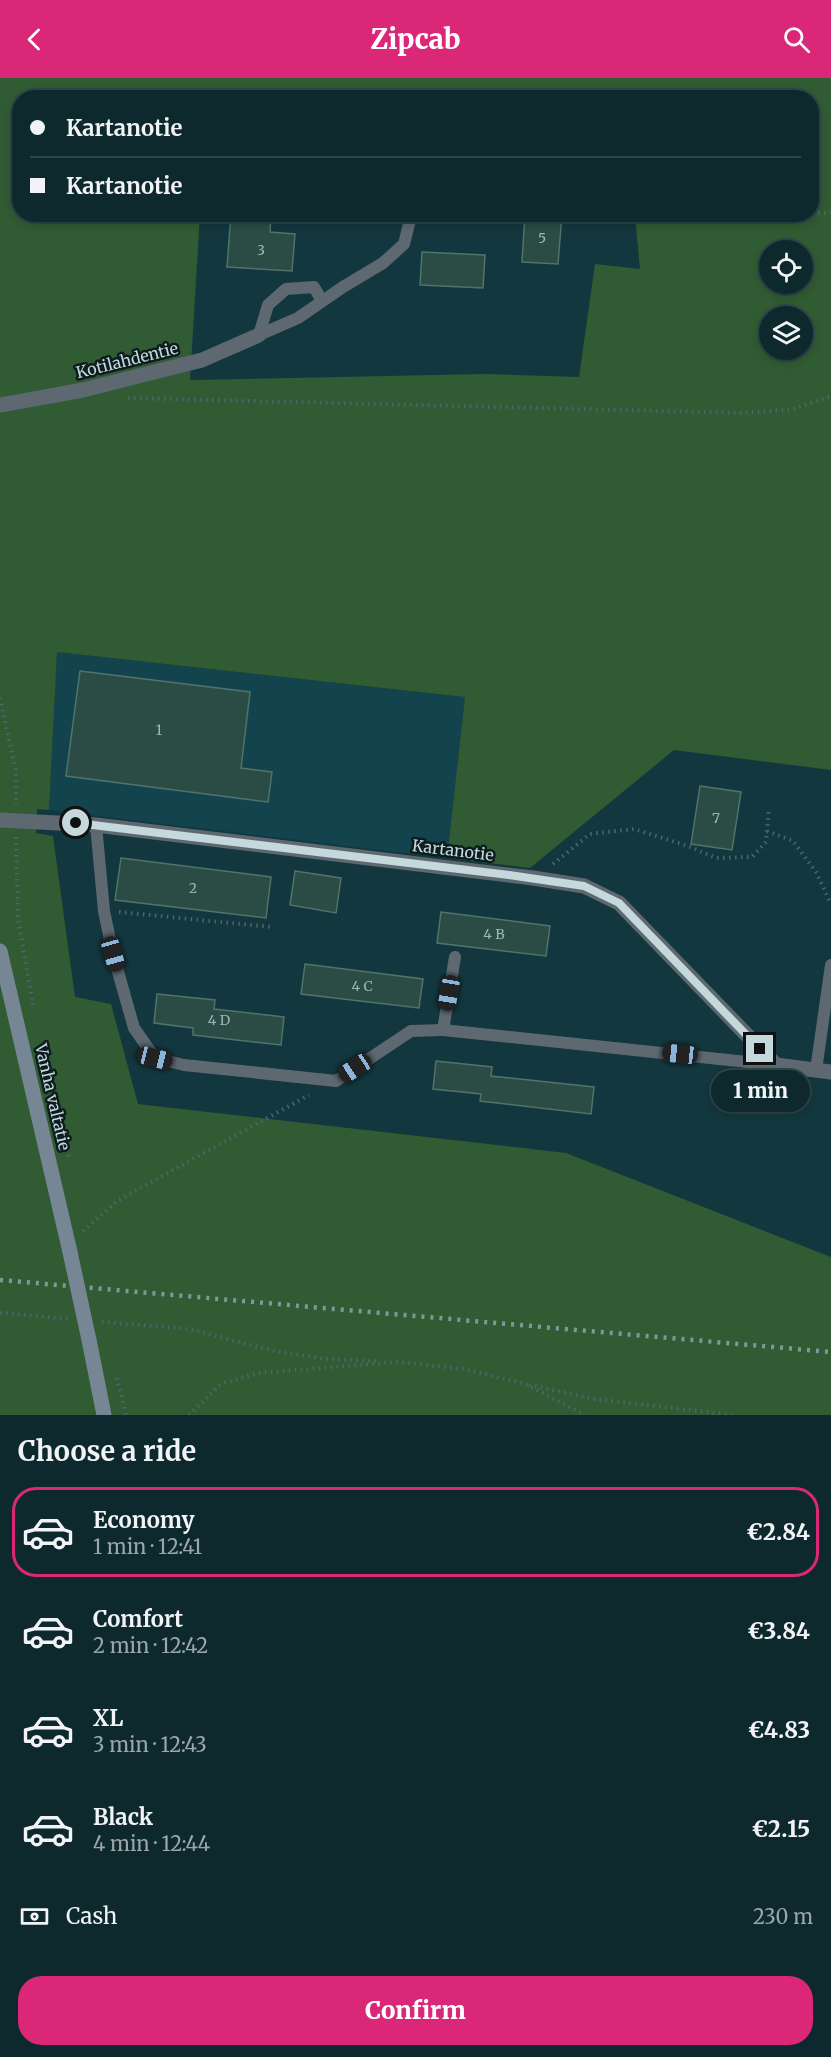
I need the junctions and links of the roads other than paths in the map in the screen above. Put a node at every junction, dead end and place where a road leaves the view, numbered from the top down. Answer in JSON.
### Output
{"nodes":[{"id":1,"x":410,"y":222,"type":"edge"},
{"id":2,"x":322,"y":301,"type":"junction"},
{"id":3,"x":259,"y":335,"type":"junction"},
{"id":4,"x":0,"y":405,"type":"edge"},
{"id":5,"x":8,"y":819,"type":"edge"},
{"id":6,"x":96,"y":825,"type":"junction"},
{"id":7,"x":0,"y":951,"type":"edge"},
{"id":8,"x":456,"y":957,"type":"dead end"},
{"id":9,"x":831,"y":965,"type":"edge"},
{"id":10,"x":443,"y":1030,"type":"junction"},
{"id":11,"x":776,"y":1065,"type":"junction"},
{"id":12,"x":824,"y":1071,"type":"edge"},
{"id":13,"x":104,"y":1415,"type":"edge"}],
"edges":[{"from":1,"to":2,"type":"lane"},
{"from":2,"to":3,"type":"lane"},
{"from":2,"to":3,"type":"lane"},
{"from":3,"to":4,"type":"street","name":"Kotilahdentie"},
{"from":5,"to":6,"type":"street","name":"Kartanotie"},
{"from":6,"to":10,"type":"lane"},
{"from":6,"to":11,"type":"street","name":"Kartanotie"},
{"from":7,"to":13,"type":"main road","name":"Vanha valtatie","bridge":true},
{"from":8,"to":10,"type":"lane"},
{"from":9,"to":12,"type":"lane"},
{"from":10,"to":11,"type":"lane"},
{"from":11,"to":12,"type":"street"}]}
